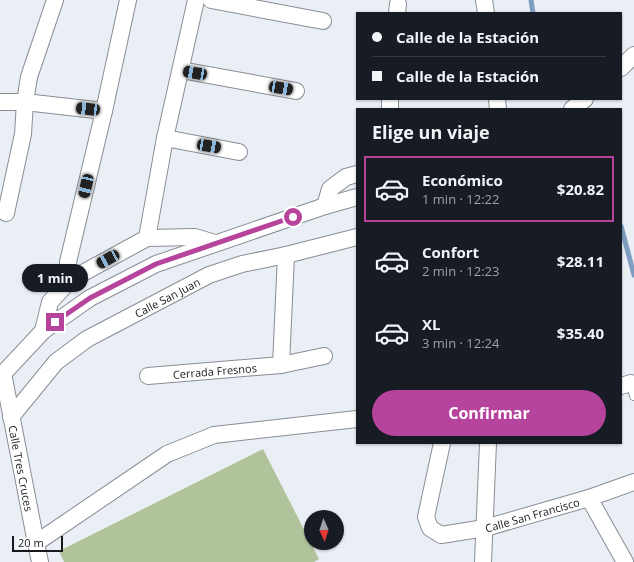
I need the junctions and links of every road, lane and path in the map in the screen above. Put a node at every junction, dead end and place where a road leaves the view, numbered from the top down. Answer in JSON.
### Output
{"nodes":[{"id":1,"x":55,"y":0,"type":"edge"},
{"id":2,"x":128,"y":0,"type":"edge"},
{"id":3,"x":196,"y":0,"type":"edge"},
{"id":4,"x":211,"y":0,"type":"edge"},
{"id":5,"x":484,"y":0,"type":"edge"},
{"id":6,"x":486,"y":12,"type":"edge"},
{"id":7,"x":323,"y":21,"type":"dead end"},
{"id":8,"x":634,"y":55,"type":"edge"},
{"id":9,"x":622,"y":67,"type":"edge"},
{"id":10,"x":181,"y":70,"type":"junction"},
{"id":11,"x":296,"y":91,"type":"dead end"},
{"id":12,"x":585,"y":100,"type":"edge"},
{"id":13,"x":0,"y":102,"type":"edge"},
{"id":14,"x":25,"y":102,"type":"junction"},
{"id":15,"x":573,"y":108,"type":"edge"},
{"id":16,"x":104,"y":111,"type":"junction"},
{"id":17,"x":165,"y":138,"type":"junction"},
{"id":18,"x":238,"y":152,"type":"dead end"},
{"id":19,"x":356,"y":174,"type":"edge"},
{"id":20,"x":356,"y":197,"type":"edge"},
{"id":21,"x":325,"y":206,"type":"junction"},
{"id":22,"x":6,"y":213,"type":"dead end"},
{"id":23,"x":356,"y":237,"type":"edge"},
{"id":24,"x":147,"y":238,"type":"junction"},
{"id":25,"x":215,"y":243,"type":"junction"},
{"id":26,"x":286,"y":255,"type":"junction"},
{"id":27,"x":70,"y":280,"type":"junction"},
{"id":28,"x":43,"y":330,"type":"junction"},
{"id":29,"x":324,"y":356,"type":"dead end"},
{"id":30,"x":281,"y":365,"type":"junction"},
{"id":31,"x":2,"y":375,"type":"edge"},
{"id":32,"x":148,"y":376,"type":"dead end"},
{"id":33,"x":11,"y":416,"type":"junction"},
{"id":34,"x":356,"y":419,"type":"edge"},
{"id":35,"x":442,"y":444,"type":"edge"},
{"id":36,"x":488,"y":444,"type":"edge"},
{"id":37,"x":634,"y":482,"type":"edge"},
{"id":38,"x":590,"y":498,"type":"junction"},
{"id":39,"x":484,"y":528,"type":"junction"},
{"id":40,"x":36,"y":543,"type":"junction"},
{"id":41,"x":40,"y":562,"type":"edge"},
{"id":42,"x":483,"y":562,"type":"edge"},
{"id":43,"x":625,"y":562,"type":"edge"}],
"edges":[{"from":1,"to":14,"type":"street"},
{"from":2,"to":16,"type":"street"},
{"from":3,"to":10,"type":"street"},
{"from":4,"to":7,"type":"street"},
{"from":5,"to":6,"type":"street"},
{"from":8,"to":9,"type":"street"},
{"from":10,"to":11,"type":"street"},
{"from":10,"to":17,"type":"street"},
{"from":12,"to":15,"type":"street"},
{"from":13,"to":14,"type":"street"},
{"from":14,"to":16,"type":"street"},
{"from":14,"to":22,"type":"street"},
{"from":16,"to":27,"type":"street"},
{"from":17,"to":18,"type":"street"},
{"from":17,"to":24,"type":"street"},
{"from":19,"to":21,"type":"street"},
{"from":20,"to":21,"type":"street"},
{"from":21,"to":25,"type":"street"},
{"from":23,"to":26,"type":"street","name":"Calle San Juan"},
{"from":24,"to":25,"type":"street"},
{"from":24,"to":27,"type":"street"},
{"from":25,"to":28,"type":"street"},
{"from":26,"to":30,"type":"street"},
{"from":26,"to":33,"type":"street","name":"Calle San Juan"},
{"from":27,"to":28,"type":"street"},
{"from":28,"to":31,"type":"street"},
{"from":29,"to":30,"type":"street","name":"Cerrada Fresnos"},
{"from":30,"to":32,"type":"street","name":"Cerrada Fresnos"},
{"from":31,"to":33,"type":"street","name":"Calle Tres Cruces"},
{"from":33,"to":40,"type":"street","name":"Calle Tres Cruces"},
{"from":34,"to":40,"type":"street"},
{"from":35,"to":39,"type":"street","name":"Calle San Francisco"},
{"from":36,"to":39,"type":"street"},
{"from":37,"to":38,"type":"street","name":"Calle San Francisco"},
{"from":38,"to":39,"type":"street","name":"Calle San Francisco"},
{"from":38,"to":43,"type":"street"},
{"from":39,"to":42,"type":"street"},
{"from":40,"to":41,"type":"street","name":"Calle Tres Cruces"}]}
